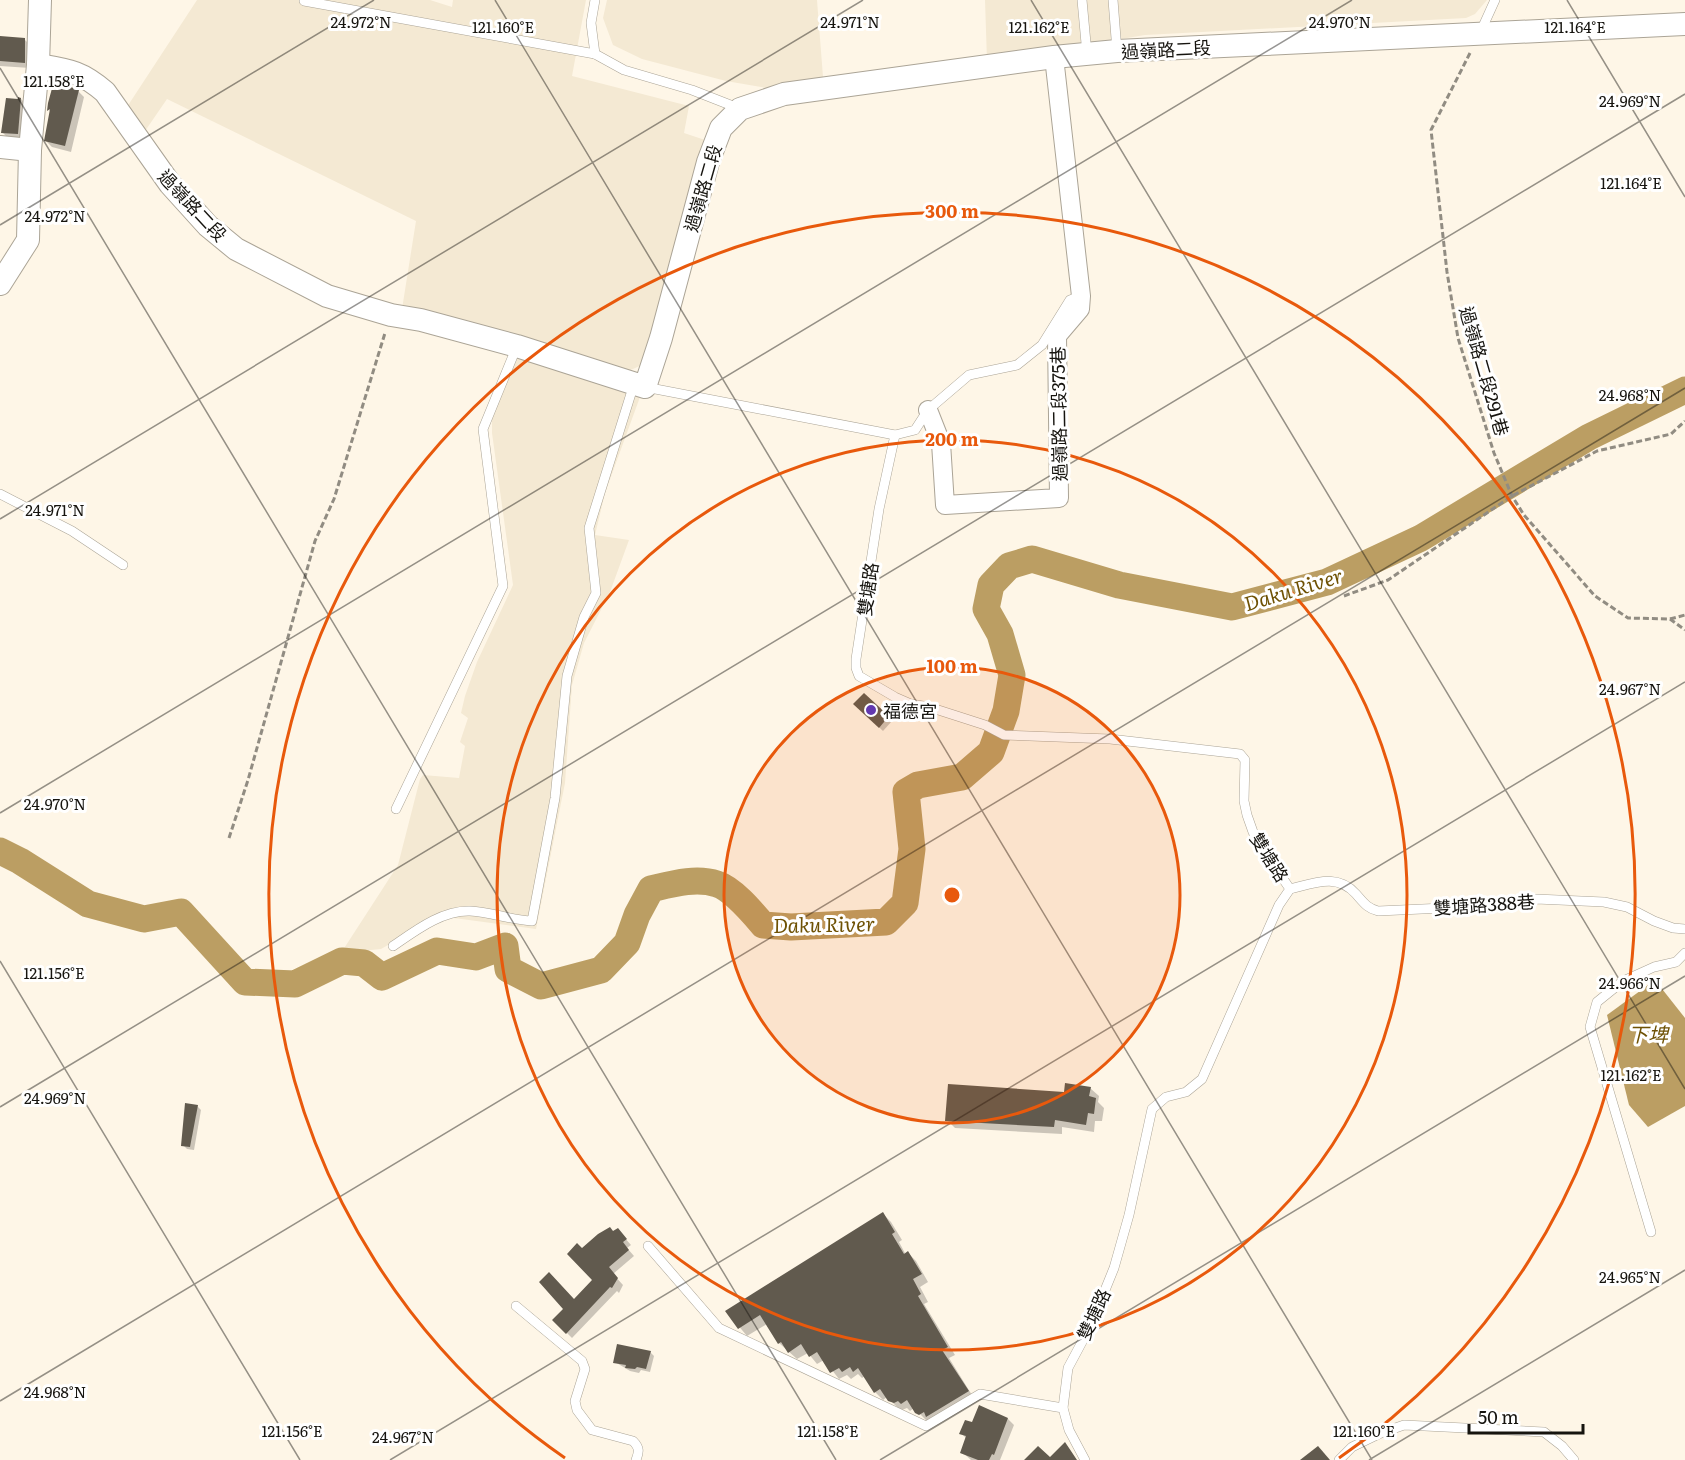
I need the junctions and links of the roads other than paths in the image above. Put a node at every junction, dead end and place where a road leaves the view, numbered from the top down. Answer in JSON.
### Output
{"nodes":[{"id":1,"x":40,"y":0,"type":"edge"},
{"id":2,"x":595,"y":0,"type":"edge"},
{"id":3,"x":1082,"y":0,"type":"edge"},
{"id":4,"x":1113,"y":0,"type":"edge"},
{"id":5,"x":1495,"y":0,"type":"edge"},
{"id":6,"x":304,"y":2,"type":"dead end"},
{"id":7,"x":1685,"y":24,"type":"edge"},
{"id":8,"x":1480,"y":33,"type":"junction"},
{"id":9,"x":1117,"y":51,"type":"junction"},
{"id":10,"x":595,"y":54,"type":"junction"},
{"id":11,"x":1088,"y":54,"type":"junction"},
{"id":12,"x":1054,"y":57,"type":"junction"},
{"id":13,"x":38,"y":65,"type":"junction"},
{"id":14,"x":740,"y":109,"type":"junction"},
{"id":15,"x":0,"y":147,"type":"edge"},
{"id":16,"x":30,"y":150,"type":"junction"},
{"id":17,"x":0,"y":284,"type":"edge"},
{"id":18,"x":1082,"y":296,"type":"junction"},
{"id":19,"x":517,"y":346,"type":"junction"},
{"id":20,"x":639,"y":386,"type":"junction"},
{"id":21,"x":928,"y":410,"type":"junction"},
{"id":22,"x":895,"y":435,"type":"junction"},
{"id":23,"x":0,"y":494,"type":"edge"},
{"id":24,"x":123,"y":565,"type":"dead end"},
{"id":25,"x":396,"y":809,"type":"dead end"},
{"id":26,"x":1290,"y":889,"type":"junction"},
{"id":27,"x":1685,"y":928,"type":"edge"},
{"id":28,"x":393,"y":946,"type":"dead end"},
{"id":29,"x":1685,"y":953,"type":"edge"},
{"id":30,"x":1651,"y":1232,"type":"dead end"},
{"id":31,"x":648,"y":1246,"type":"dead end"},
{"id":32,"x":516,"y":1306,"type":"dead end"},
{"id":33,"x":1063,"y":1408,"type":"junction"},
{"id":34,"x":636,"y":1460,"type":"edge"},
{"id":35,"x":1085,"y":1460,"type":"edge"},
{"id":36,"x":1339,"y":1460,"type":"edge"},
{"id":37,"x":1574,"y":1460,"type":"edge"}],
"edges":[{"from":1,"to":13,"type":"street"},
{"from":2,"to":10,"type":"lane"},
{"from":3,"to":11,"type":"lane"},
{"from":4,"to":9,"type":"lane"},
{"from":5,"to":8,"type":"lane"},
{"from":6,"to":10,"type":"lane"},
{"from":7,"to":8,"type":"street","name":"過嶺路二段"},
{"from":8,"to":9,"type":"street","name":"過嶺路二段"},
{"from":9,"to":11,"type":"street","name":"過嶺路二段"},
{"from":10,"to":14,"type":"lane"},
{"from":11,"to":12,"type":"street","name":"過嶺路二段"},
{"from":12,"to":14,"type":"street","name":"過嶺路二段"},
{"from":12,"to":18,"type":"street"},
{"from":13,"to":16,"type":"street"},
{"from":13,"to":19,"type":"street","name":"過嶺路二段"},
{"from":14,"to":20,"type":"street","name":"過嶺路二段"},
{"from":15,"to":16,"type":"street"},
{"from":16,"to":17,"type":"street"},
{"from":18,"to":21,"type":"lane"},
{"from":18,"to":21,"type":"street","name":"過嶺路二段375巷"},
{"from":19,"to":20,"type":"street","name":"過嶺路二段"},
{"from":19,"to":25,"type":"lane"},
{"from":20,"to":22,"type":"lane"},
{"from":20,"to":28,"type":"lane"},
{"from":21,"to":22,"type":"lane"},
{"from":22,"to":26,"type":"lane","name":"雙塘路"},
{"from":23,"to":24,"type":"lane"},
{"from":26,"to":27,"type":"lane","name":"雙塘路388巷"},
{"from":26,"to":33,"type":"lane","name":"雙塘路"},
{"from":29,"to":30,"type":"lane"},
{"from":31,"to":33,"type":"lane"},
{"from":32,"to":34,"type":"lane"},
{"from":33,"to":35,"type":"lane","name":"雙塘路"},
{"from":36,"to":37,"type":"lane"}]}
